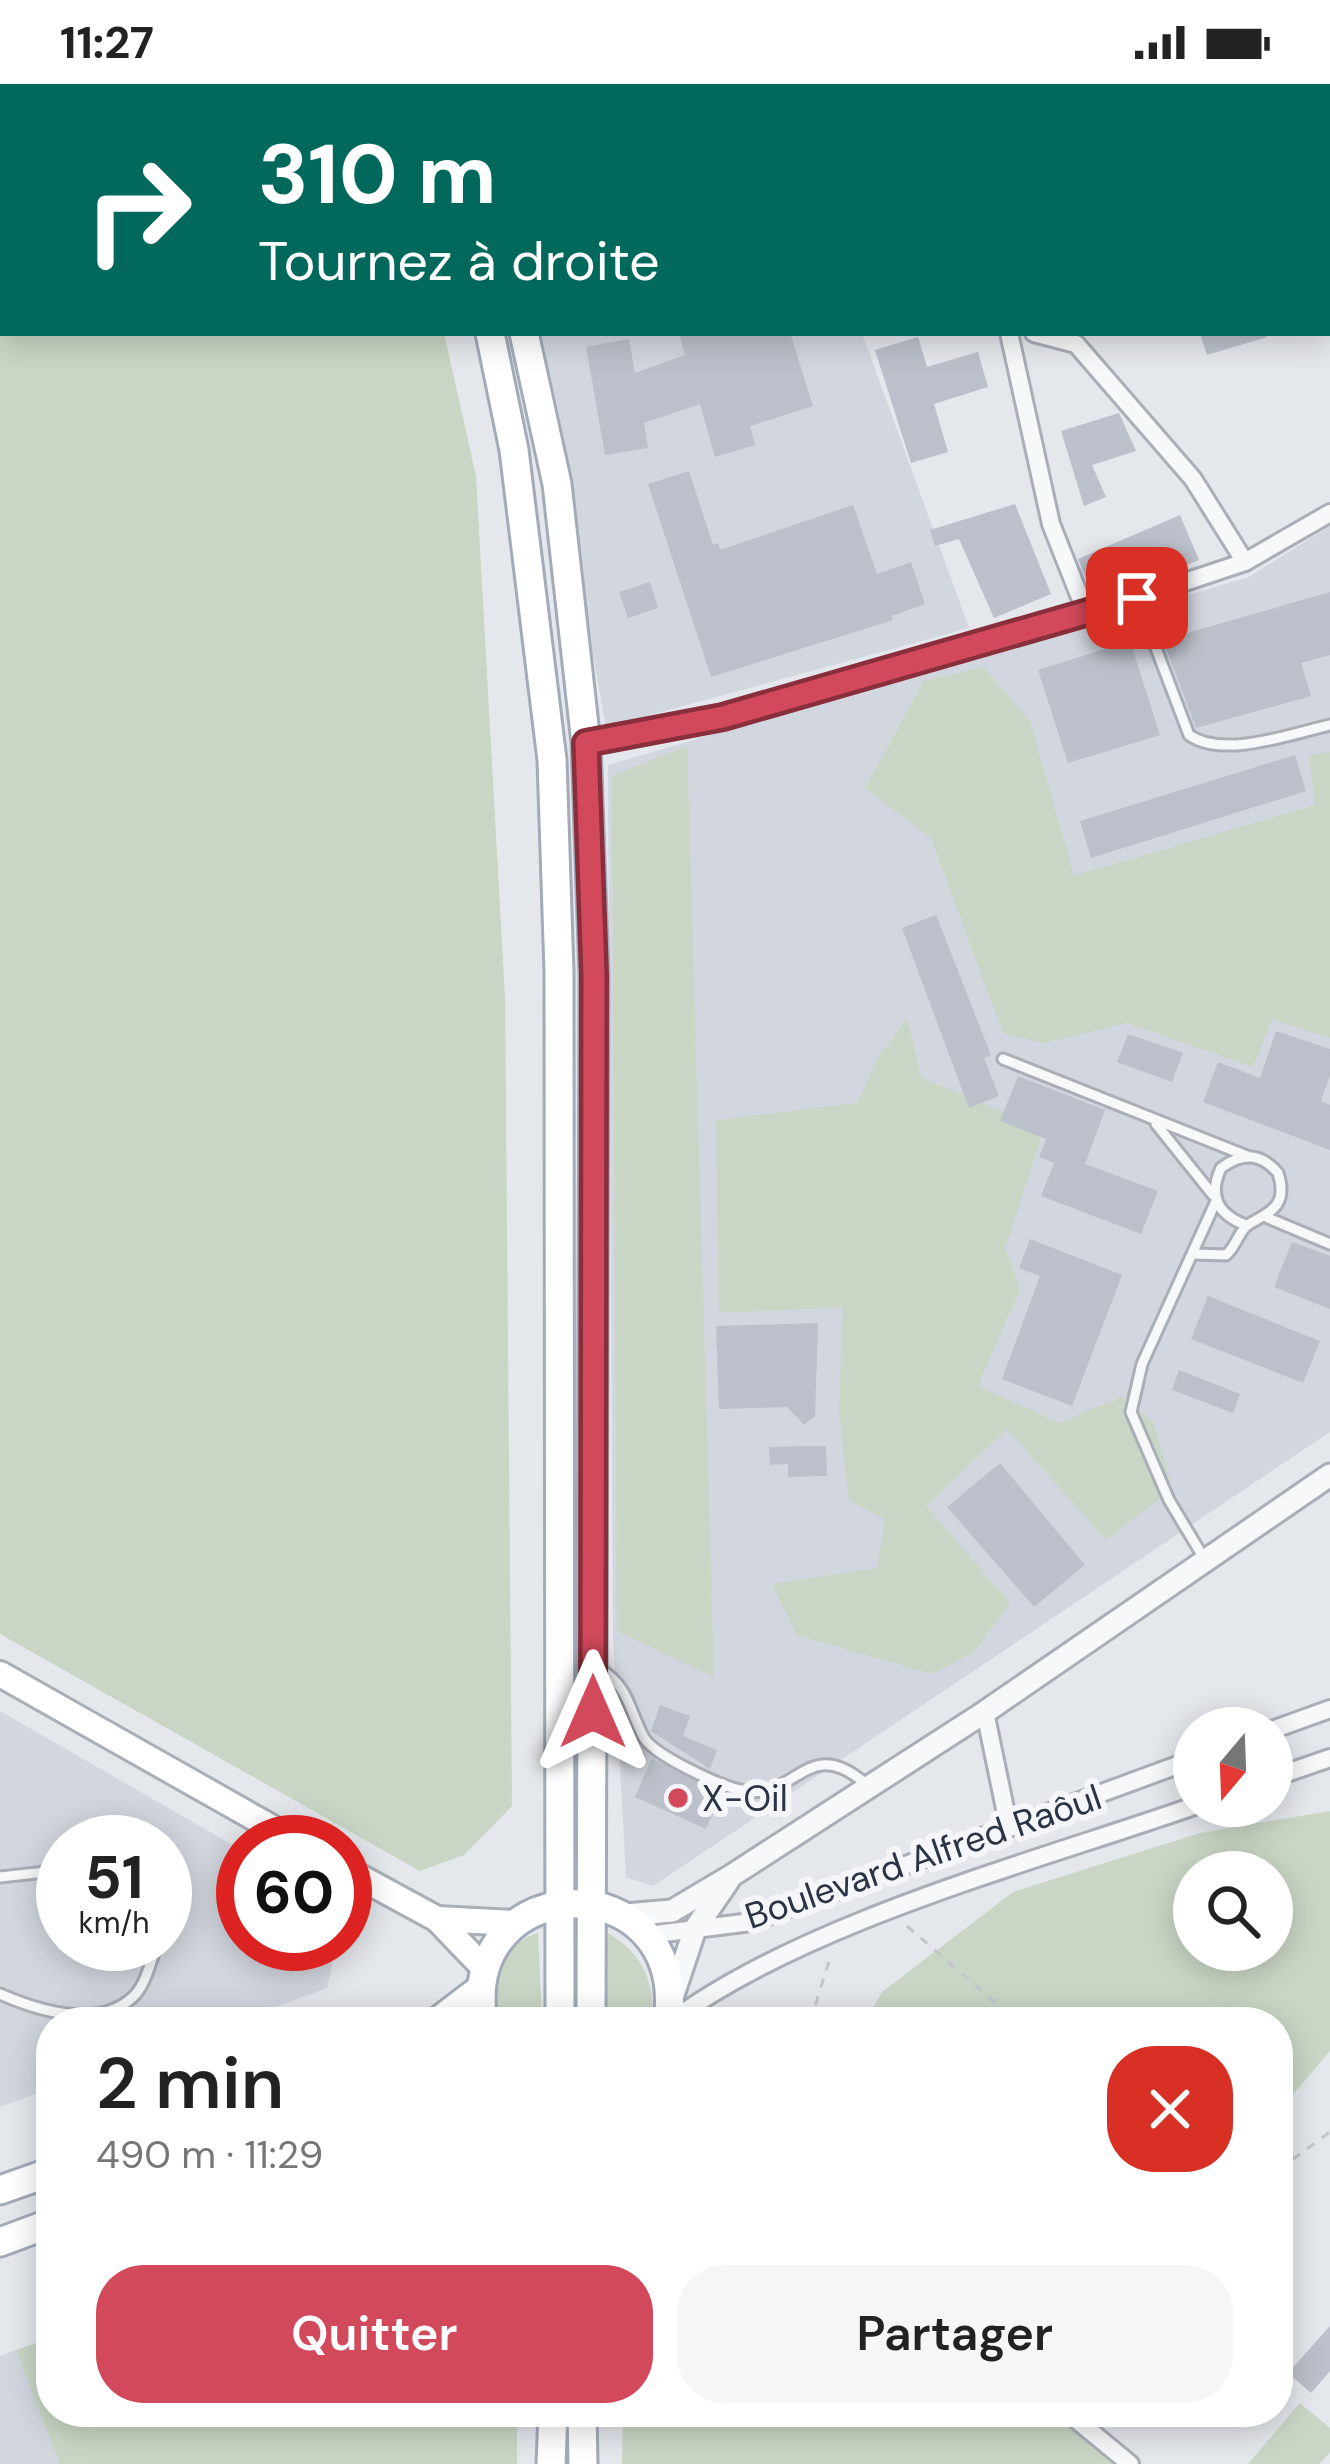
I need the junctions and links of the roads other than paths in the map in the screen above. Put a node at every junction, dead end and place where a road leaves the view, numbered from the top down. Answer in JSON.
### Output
{"nodes":[{"id":1,"x":491,"y":336,"type":"edge"},
{"id":2,"x":525,"y":336,"type":"edge"},
{"id":3,"x":1010,"y":336,"type":"edge"},
{"id":4,"x":1078,"y":338,"type":"edge"},
{"id":5,"x":1330,"y":513,"type":"edge"},
{"id":6,"x":1245,"y":562,"type":"junction"},
{"id":7,"x":1137,"y":598,"type":"junction"},
{"id":8,"x":1085,"y":610,"type":"junction"},
{"id":9,"x":1330,"y":725,"type":"edge"},
{"id":10,"x":586,"y":743,"type":"junction"},
{"id":11,"x":1003,"y":1059,"type":"dead end"},
{"id":12,"x":1147,"y":1118,"type":"junction"},
{"id":13,"x":1247,"y":1156,"type":"junction"},
{"id":14,"x":1215,"y":1198,"type":"junction"},
{"id":15,"x":1268,"y":1218,"type":"junction"},
{"id":16,"x":1246,"y":1225,"type":"junction"},
{"id":17,"x":1330,"y":1244,"type":"edge"},
{"id":18,"x":1194,"y":1254,"type":"junction"},
{"id":19,"x":1330,"y":1475,"type":"edge"},
{"id":20,"x":1204,"y":1560,"type":"junction"},
{"id":21,"x":593,"y":1664,"type":"junction"},
{"id":22,"x":0,"y":1674,"type":"edge"},
{"id":23,"x":1330,"y":1708,"type":"edge"},
{"id":24,"x":985,"y":1712,"type":"junction"},
{"id":25,"x":1293,"y":1722,"type":"edge"},
{"id":26,"x":1330,"y":1758,"type":"edge"},
{"id":27,"x":1173,"y":1767,"type":"edge"},
{"id":28,"x":1293,"y":1771,"type":"edge"},
{"id":29,"x":870,"y":1788,"type":"junction"},
{"id":30,"x":1173,"y":1813,"type":"edge"},
{"id":31,"x":249,"y":1815,"type":"edge"},
{"id":32,"x":1009,"y":1828,"type":"junction"},
{"id":33,"x":36,"y":1873,"type":"edge"},
{"id":34,"x":731,"y":1876,"type":"junction"},
{"id":35,"x":0,"y":1877,"type":"edge"},
{"id":36,"x":372,"y":1883,"type":"edge"},
{"id":37,"x":559,"y":1903,"type":"junction"},
{"id":38,"x":591,"y":1903,"type":"junction"},
{"id":39,"x":625,"y":1915,"type":"junction"},
{"id":40,"x":437,"y":1919,"type":"junction"},
{"id":41,"x":514,"y":1923,"type":"junction"},
{"id":42,"x":695,"y":1929,"type":"junction"},
{"id":43,"x":648,"y":1935,"type":"junction"},
{"id":44,"x":147,"y":1971,"type":"edge"},
{"id":45,"x":481,"y":1979,"type":"junction"},
{"id":46,"x":0,"y":1994,"type":"edge"},
{"id":47,"x":46,"y":2007,"type":"edge"},
{"id":48,"x":119,"y":2007,"type":"edge"},
{"id":49,"x":452,"y":2007,"type":"edge"},
{"id":50,"x":482,"y":2007,"type":"edge"},
{"id":51,"x":560,"y":2007,"type":"edge"},
{"id":52,"x":591,"y":2007,"type":"edge"},
{"id":53,"x":670,"y":2007,"type":"edge"},
{"id":54,"x":672,"y":2007,"type":"edge"},
{"id":55,"x":682,"y":2007,"type":"edge"},
{"id":56,"x":36,"y":2177,"type":"edge"},
{"id":57,"x":0,"y":2190,"type":"edge"},
{"id":58,"x":36,"y":2229,"type":"edge"},
{"id":59,"x":0,"y":2242,"type":"edge"},
{"id":60,"x":552,"y":2427,"type":"edge"},
{"id":61,"x":582,"y":2427,"type":"edge"},
{"id":62,"x":1085,"y":2427,"type":"edge"},
{"id":63,"x":551,"y":2464,"type":"edge"},
{"id":64,"x":583,"y":2464,"type":"edge"},
{"id":65,"x":1130,"y":2464,"type":"edge"}],
"edges":[{"from":1,"to":37,"type":"main road"},
{"from":2,"to":10,"type":"main road"},
{"from":3,"to":8,"type":"street"},
{"from":4,"to":6,"type":"street"},
{"from":5,"to":6,"type":"street"},
{"from":6,"to":7,"type":"street"},
{"from":7,"to":8,"type":"street"},
{"from":7,"to":9,"type":"lane"},
{"from":8,"to":10,"type":"street"},
{"from":10,"to":21,"type":"main road"},
{"from":11,"to":12,"type":"lane"},
{"from":12,"to":13,"type":"lane"},
{"from":12,"to":14,"type":"lane"},
{"from":13,"to":14,"type":"lane"},
{"from":13,"to":15,"type":"lane"},
{"from":14,"to":16,"type":"lane"},
{"from":14,"to":18,"type":"lane"},
{"from":15,"to":16,"type":"lane"},
{"from":15,"to":17,"type":"lane"},
{"from":16,"to":18,"type":"lane"},
{"from":18,"to":20,"type":"lane"},
{"from":19,"to":20,"type":"street"},
{"from":20,"to":24,"type":"street"},
{"from":21,"to":29,"type":"lane"},
{"from":21,"to":38,"type":"main road"},
{"from":22,"to":31,"type":"main road"},
{"from":23,"to":25,"type":"street"},
{"from":24,"to":29,"type":"street"},
{"from":24,"to":32,"type":"street"},
{"from":26,"to":28,"type":"street"},
{"from":27,"to":32,"type":"street","name":"Boulevard Alfred Raôul"},
{"from":29,"to":34,"type":"street"},
{"from":30,"to":55,"type":"street","name":"Boulevard Alfred Raôul"},
{"from":32,"to":42,"type":"street","name":"Boulevard Alfred Raôul"},
{"from":33,"to":35,"type":"lane"},
{"from":34,"to":39,"type":"street"},
{"from":34,"to":42,"type":"street"},
{"from":36,"to":40,"type":"main road"},
{"from":37,"to":38,"type":"main road"},
{"from":37,"to":41,"type":"main road"},
{"from":37,"to":51,"type":"main road"},
{"from":38,"to":39,"type":"main road"},
{"from":38,"to":52,"type":"main road"},
{"from":39,"to":43,"type":"main road"},
{"from":40,"to":41,"type":"main road"},
{"from":40,"to":45,"type":"main road"},
{"from":41,"to":45,"type":"main road"},
{"from":42,"to":43,"type":"street","name":"Boulevard Alfred Raôul"},
{"from":42,"to":54,"type":"street"},
{"from":43,"to":53,"type":"main road"},
{"from":44,"to":48,"type":"lane"},
{"from":45,"to":49,"type":"main road"},
{"from":45,"to":50,"type":"main road"},
{"from":46,"to":47,"type":"lane"},
{"from":56,"to":57,"type":"main road"},
{"from":58,"to":59,"type":"main road"},
{"from":60,"to":63,"type":"main road"},
{"from":61,"to":64,"type":"main road"},
{"from":62,"to":65,"type":"street"}]}
